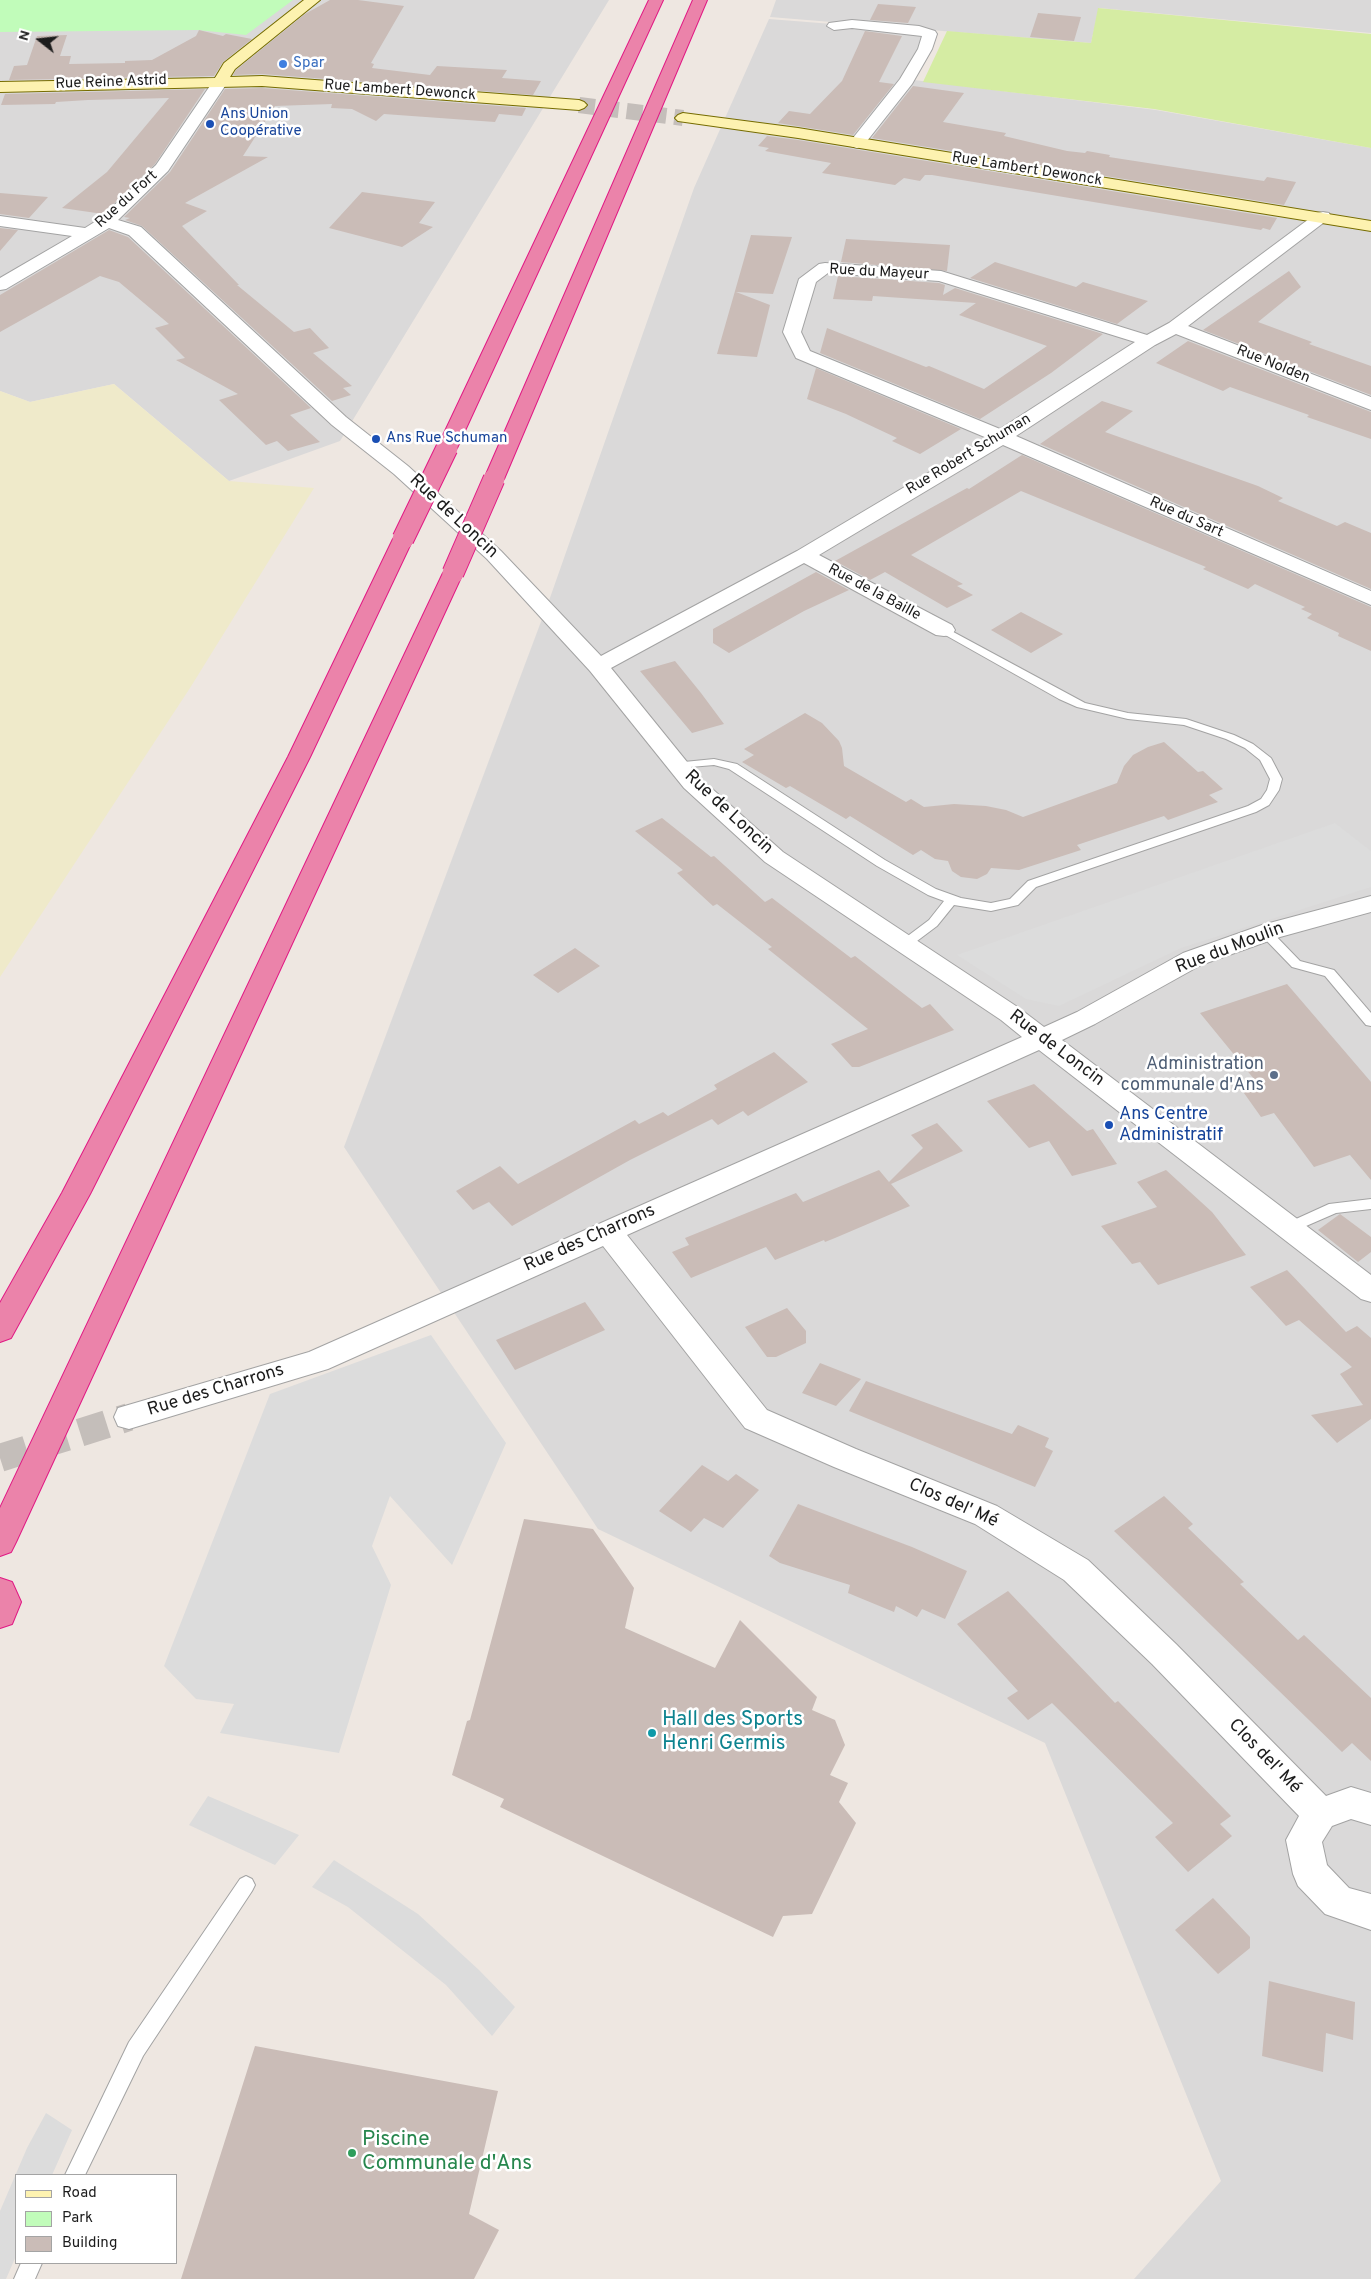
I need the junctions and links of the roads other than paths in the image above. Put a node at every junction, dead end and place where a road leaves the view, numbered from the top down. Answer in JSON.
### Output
{"nodes":[{"id":1,"x":313,"y":0,"type":"edge"},
{"id":2,"x":656,"y":0,"type":"edge"},
{"id":3,"x":700,"y":0,"type":"edge"},
{"id":4,"x":834,"y":26,"type":"dead end"},
{"id":5,"x":221,"y":80,"type":"junction"},
{"id":6,"x":0,"y":86,"type":"edge"},
{"id":7,"x":579,"y":105,"type":"tunnel mouth"},
{"id":8,"x":683,"y":118,"type":"tunnel mouth"},
{"id":9,"x":857,"y":143,"type":"junction"},
{"id":10,"x":1323,"y":217,"type":"junction"},
{"id":11,"x":0,"y":221,"type":"edge"},
{"id":12,"x":107,"y":222,"type":"junction"},
{"id":13,"x":1371,"y":226,"type":"edge"},
{"id":14,"x":88,"y":233,"type":"junction"},
{"id":15,"x":0,"y":285,"type":"edge"},
{"id":16,"x":1175,"y":327,"type":"junction"},
{"id":17,"x":1149,"y":341,"type":"junction"},
{"id":18,"x":1371,"y":404,"type":"edge"},
{"id":19,"x":1002,"y":437,"type":"junction"},
{"id":20,"x":804,"y":555,"type":"junction"},
{"id":21,"x":1371,"y":599,"type":"edge"},
{"id":22,"x":944,"y":630,"type":"joint"},
{"id":23,"x":598,"y":666,"type":"junction"},
{"id":24,"x":678,"y":765,"type":"junction"},
{"id":25,"x":952,"y":899,"type":"junction"},
{"id":26,"x":1371,"y":904,"type":"edge"},
{"id":27,"x":1266,"y":933,"type":"junction"},
{"id":28,"x":905,"y":944,"type":"junction"},
{"id":29,"x":1371,"y":1022,"type":"edge"},
{"id":30,"x":1043,"y":1038,"type":"junction"},
{"id":31,"x":1371,"y":1204,"type":"edge"},
{"id":32,"x":1290,"y":1228,"type":"junction"},
{"id":33,"x":606,"y":1232,"type":"junction"},
{"id":34,"x":1371,"y":1291,"type":"edge"},
{"id":35,"x":0,"y":1330,"type":"edge"},
{"id":36,"x":129,"y":1417,"type":"tunnel mouth"},
{"id":37,"x":0,"y":1542,"type":"edge"},
{"id":38,"x":0,"y":1592,"type":"edge"},
{"id":39,"x":0,"y":1614,"type":"edge"},
{"id":40,"x":1371,"y":1809,"type":"edge"},
{"id":41,"x":1320,"y":1814,"type":"junction"},
{"id":42,"x":246,"y":1884,"type":"dead end"},
{"id":43,"x":1371,"y":1912,"type":"edge"},
{"id":44,"x":75,"y":2174,"type":"edge"},
{"id":45,"x":32,"y":2264,"type":"edge"},
{"id":46,"x":24,"y":2279,"type":"edge"}],
"edges":[{"from":1,"to":5,"type":"street"},
{"from":2,"to":35,"type":"highway","bridge":true},
{"from":3,"to":37,"type":"highway","bridge":true},
{"from":4,"to":9,"type":"street"},
{"from":5,"to":6,"type":"street","name":"Rue Reine Astrid"},
{"from":5,"to":7,"type":"street","name":"Rue Lambert Dewonck"},
{"from":5,"to":12,"type":"street","name":"Rue du Fort"},
{"from":8,"to":9,"type":"street","name":"Rue Lambert Dewonck"},
{"from":9,"to":10,"type":"street","name":"Rue Lambert Dewonck"},
{"from":10,"to":13,"type":"street","name":"Rue Lambert Dewonck"},
{"from":10,"to":16,"type":"street","name":"Rue Robert Schuman"},
{"from":11,"to":14,"type":"street"},
{"from":12,"to":14,"type":"street","name":"Rue du Fort"},
{"from":12,"to":23,"type":"street","name":"Rue de Loncin"},
{"from":14,"to":15,"type":"street","name":"Rue du Fort"},
{"from":16,"to":17,"type":"street","name":"Rue Robert Schuman"},
{"from":16,"to":18,"type":"street","name":"Rue Nolden"},
{"from":17,"to":19,"type":"street","name":"Rue Robert Schuman"},
{"from":17,"to":19,"type":"street","name":"Rue du Mayeur"},
{"from":19,"to":20,"type":"street","name":"Rue Robert Schuman"},
{"from":19,"to":21,"type":"street","name":"Rue du Sart"},
{"from":20,"to":22,"type":"street","name":"Rue de la Baille"},
{"from":20,"to":23,"type":"street","name":"Rue Robert Schuman"},
{"from":22,"to":25,"type":"lane"},
{"from":23,"to":24,"type":"street","name":"Rue de Loncin"},
{"from":24,"to":25,"type":"lane"},
{"from":24,"to":28,"type":"street","name":"Rue de Loncin"},
{"from":25,"to":28,"type":"lane"},
{"from":26,"to":27,"type":"street","name":"Rue du Moulin"},
{"from":27,"to":29,"type":"lane"},
{"from":27,"to":30,"type":"street","name":"Rue du Moulin"},
{"from":28,"to":30,"type":"street","name":"Rue de Loncin"},
{"from":30,"to":32,"type":"street","name":"Rue de Loncin"},
{"from":30,"to":33,"type":"street","name":"Rue des Charrons"},
{"from":31,"to":32,"type":"lane"},
{"from":32,"to":34,"type":"street","name":"Rue de Loncin"},
{"from":33,"to":36,"type":"street","name":"Rue des Charrons"},
{"from":33,"to":41,"type":"street","name":"Clos del' Mé"},
{"from":38,"to":39,"type":"highway"},
{"from":40,"to":41,"type":"street"},
{"from":41,"to":43,"type":"street"},
{"from":42,"to":44,"type":"lane"},
{"from":45,"to":46,"type":"lane"}]}
